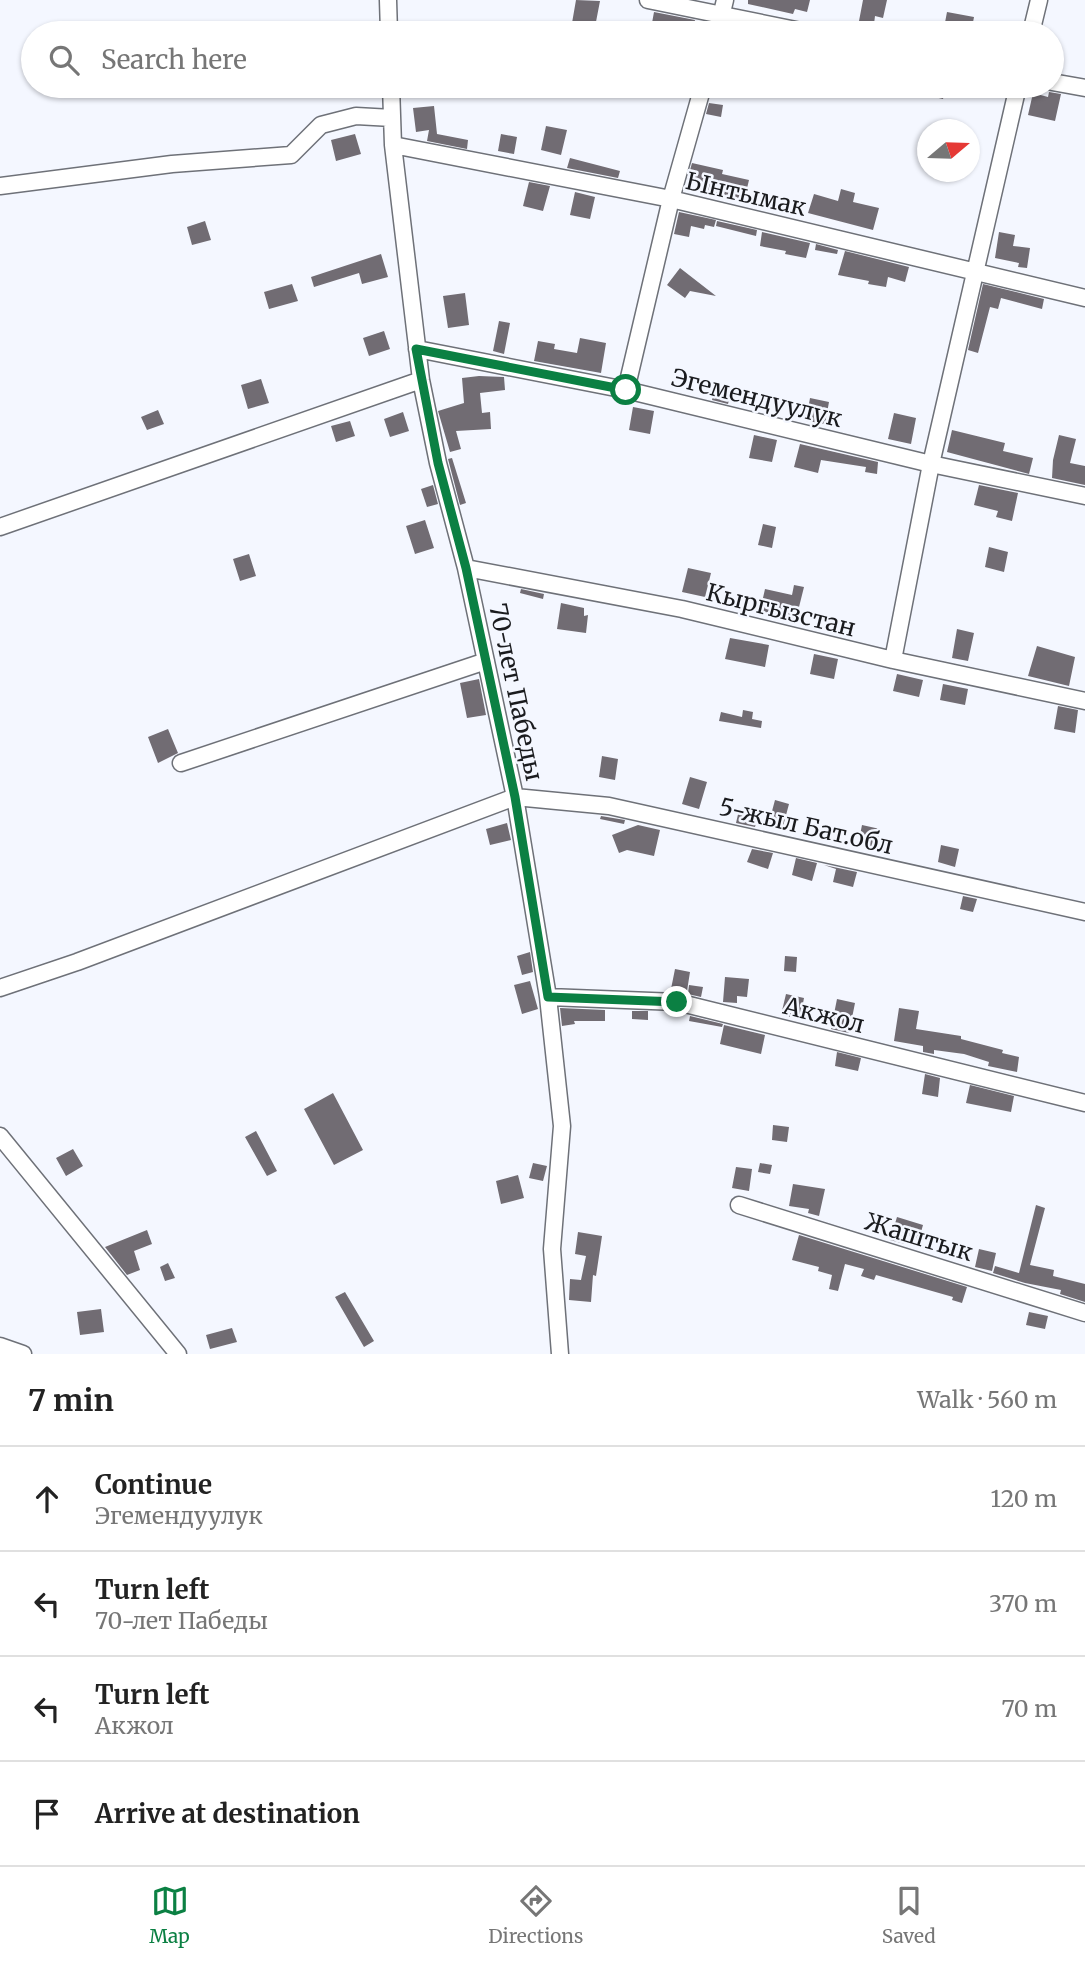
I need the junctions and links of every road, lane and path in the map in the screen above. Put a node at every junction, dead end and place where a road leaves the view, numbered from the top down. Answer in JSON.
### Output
{"nodes":[{"id":1,"x":388,"y":0,"type":"edge"},
{"id":2,"x":648,"y":0,"type":"edge"},
{"id":3,"x":1039,"y":0,"type":"edge"},
{"id":4,"x":724,"y":8,"type":"edge"},
{"id":5,"x":389,"y":21,"type":"edge"},
{"id":6,"x":769,"y":21,"type":"edge"},
{"id":7,"x":1034,"y":21,"type":"edge"},
{"id":8,"x":1064,"y":84,"type":"edge"},
{"id":9,"x":1085,"y":88,"type":"edge"},
{"id":10,"x":391,"y":98,"type":"edge"},
{"id":11,"x":700,"y":98,"type":"edge"},
{"id":12,"x":1015,"y":98,"type":"edge"},
{"id":13,"x":392,"y":118,"type":"junction"},
{"id":14,"x":393,"y":145,"type":"junction"},
{"id":15,"x":0,"y":186,"type":"edge"},
{"id":16,"x":671,"y":199,"type":"junction"},
{"id":17,"x":976,"y":271,"type":"junction"},
{"id":18,"x":1085,"y":298,"type":"edge"},
{"id":19,"x":416,"y":349,"type":"junction"},
{"id":20,"x":421,"y":380,"type":"junction"},
{"id":21,"x":626,"y":390,"type":"junction"},
{"id":22,"x":931,"y":464,"type":"junction"},
{"id":23,"x":1085,"y":496,"type":"edge"},
{"id":24,"x":0,"y":527,"type":"edge"},
{"id":25,"x":466,"y":568,"type":"junction"},
{"id":26,"x":893,"y":660,"type":"junction"},
{"id":27,"x":486,"y":661,"type":"junction"},
{"id":28,"x":1085,"y":701,"type":"edge"},
{"id":29,"x":181,"y":763,"type":"dead end"},
{"id":30,"x":515,"y":797,"type":"junction"},
{"id":31,"x":1085,"y":912,"type":"edge"},
{"id":32,"x":0,"y":988,"type":"edge"},
{"id":33,"x":548,"y":997,"type":"junction"},
{"id":34,"x":1085,"y":1103,"type":"edge"},
{"id":35,"x":0,"y":1136,"type":"edge"},
{"id":36,"x":739,"y":1205,"type":"dead end"},
{"id":37,"x":1085,"y":1313,"type":"edge"},
{"id":38,"x":0,"y":1346,"type":"edge"},
{"id":39,"x":23,"y":1354,"type":"edge"},
{"id":40,"x":178,"y":1354,"type":"edge"},
{"id":41,"x":560,"y":1354,"type":"edge"}],
"edges":[{"from":1,"to":5,"type":"street"},
{"from":2,"to":4,"type":"street"},
{"from":3,"to":7,"type":"street"},
{"from":4,"to":6,"type":"street"},
{"from":8,"to":9,"type":"street"},
{"from":10,"to":13,"type":"street","name":"70-лет Пабеды"},
{"from":11,"to":16,"type":"street"},
{"from":12,"to":17,"type":"street"},
{"from":13,"to":14,"type":"street","name":"70-лет Пабеды"},
{"from":13,"to":15,"type":"street"},
{"from":14,"to":16,"type":"street","name":"Ынтымак"},
{"from":14,"to":19,"type":"street","name":"70-лет Пабеды"},
{"from":16,"to":17,"type":"street","name":"Ынтымак"},
{"from":16,"to":21,"type":"street"},
{"from":17,"to":18,"type":"street","name":"Ынтымак"},
{"from":17,"to":22,"type":"street"},
{"from":19,"to":20,"type":"street","name":"70-лет Пабеды"},
{"from":19,"to":21,"type":"street","name":"Эгемендуулук"},
{"from":20,"to":24,"type":"street"},
{"from":20,"to":25,"type":"street","name":"70-лет Пабеды"},
{"from":21,"to":22,"type":"street","name":"Эгемендуулук"},
{"from":22,"to":23,"type":"street","name":"Эгемендуулук"},
{"from":22,"to":26,"type":"street"},
{"from":25,"to":26,"type":"street","name":"Кыргызстан"},
{"from":25,"to":27,"type":"street","name":"70-лет Пабеды"},
{"from":26,"to":28,"type":"street","name":"Кыргызстан"},
{"from":27,"to":29,"type":"street"},
{"from":27,"to":30,"type":"street","name":"70-лет Пабеды"},
{"from":30,"to":31,"type":"street","name":"5-жыл Бат.обл"},
{"from":30,"to":32,"type":"street"},
{"from":30,"to":33,"type":"street","name":"70-лет Пабеды"},
{"from":33,"to":34,"type":"street","name":"Акжол"},
{"from":33,"to":41,"type":"street","name":"70-лет Пабеды"},
{"from":35,"to":40,"type":"street"},
{"from":36,"to":37,"type":"street","name":"Жаштык"},
{"from":38,"to":39,"type":"street"}]}
